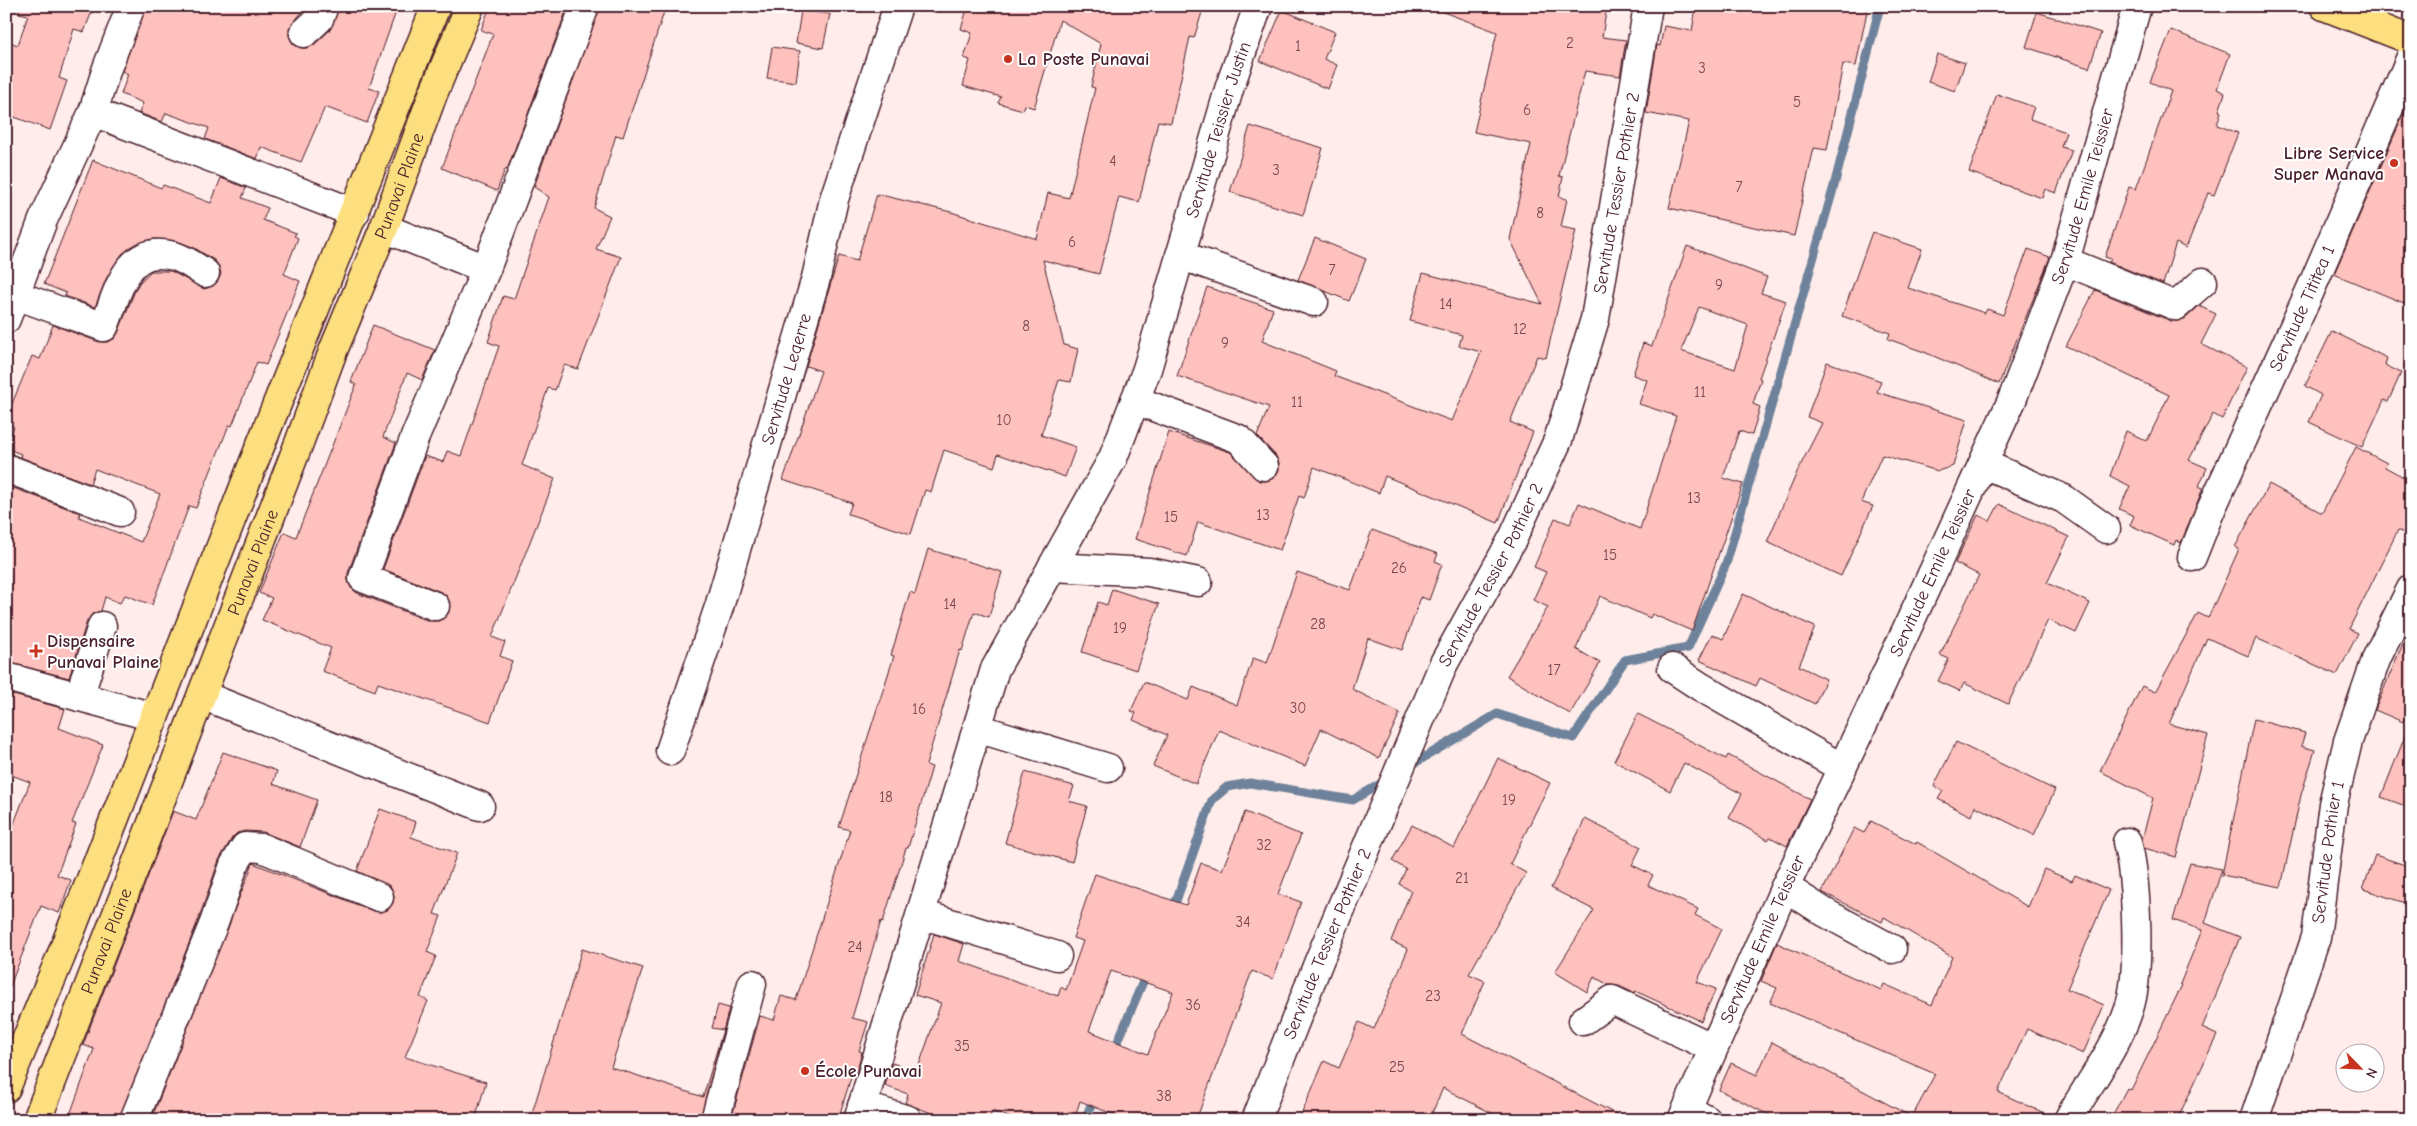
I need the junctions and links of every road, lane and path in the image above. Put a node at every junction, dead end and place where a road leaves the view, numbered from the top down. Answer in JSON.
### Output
{"nodes":[{"id":1,"x":131,"y":6,"type":"edge"},
{"id":2,"x":324,"y":6,"type":"edge"},
{"id":3,"x":436,"y":6,"type":"edge"},
{"id":4,"x":470,"y":6,"type":"edge"},
{"id":5,"x":585,"y":6,"type":"edge"},
{"id":6,"x":898,"y":6,"type":"edge"},
{"id":7,"x":1258,"y":6,"type":"edge"},
{"id":8,"x":1648,"y":6,"type":"edge"},
{"id":9,"x":2137,"y":6,"type":"edge"},
{"id":10,"x":2324,"y":6,"type":"edge"},
{"id":11,"x":304,"y":33,"type":"dead end"},
{"id":12,"x":2411,"y":40,"type":"edge"},
{"id":13,"x":2411,"y":57,"type":"edge"},
{"id":14,"x":93,"y":112,"type":"junction"},
{"id":15,"x":354,"y":213,"type":"junction"},
{"id":16,"x":384,"y":228,"type":"junction"},
{"id":17,"x":1180,"y":255,"type":"junction"},
{"id":18,"x":2065,"y":261,"type":"junction"},
{"id":19,"x":486,"y":270,"type":"junction"},
{"id":20,"x":205,"y":272,"type":"dead end"},
{"id":21,"x":2203,"y":282,"type":"dead end"},
{"id":22,"x":1314,"y":302,"type":"dead end"},
{"id":23,"x":11,"y":307,"type":"edge"},
{"id":24,"x":1135,"y":400,"type":"junction"},
{"id":25,"x":1984,"y":464,"type":"junction"},
{"id":26,"x":1264,"y":466,"type":"dead end"},
{"id":27,"x":6,"y":468,"type":"edge"},
{"id":28,"x":120,"y":512,"type":"dead end"},
{"id":29,"x":2106,"y":529,"type":"dead end"},
{"id":30,"x":2192,"y":557,"type":"dead end"},
{"id":31,"x":1052,"y":567,"type":"junction"},
{"id":32,"x":1198,"y":582,"type":"dead end"},
{"id":33,"x":2411,"y":589,"type":"edge"},
{"id":34,"x":435,"y":606,"type":"dead end"},
{"id":35,"x":102,"y":626,"type":"dead end"},
{"id":36,"x":1672,"y":668,"type":"dead end"},
{"id":37,"x":6,"y":677,"type":"edge"},
{"id":38,"x":202,"y":695,"type":"junction"},
{"id":39,"x":79,"y":697,"type":"junction"},
{"id":40,"x":154,"y":717,"type":"junction"},
{"id":41,"x":977,"y":728,"type":"junction"},
{"id":42,"x":670,"y":752,"type":"dead end"},
{"id":43,"x":1108,"y":768,"type":"dead end"},
{"id":44,"x":1842,"y":768,"type":"junction"},
{"id":45,"x":480,"y":806,"type":"dead end"},
{"id":46,"x":2127,"y":842,"type":"dead end"},
{"id":47,"x":1785,"y":886,"type":"junction"},
{"id":48,"x":378,"y":897,"type":"dead end"},
{"id":49,"x":921,"y":914,"type":"junction"},
{"id":50,"x":1892,"y":949,"type":"dead end"},
{"id":51,"x":1057,"y":956,"type":"dead end"},
{"id":52,"x":752,"y":984,"type":"dead end"},
{"id":53,"x":1583,"y":1021,"type":"dead end"},
{"id":54,"x":1713,"y":1048,"type":"junction"},
{"id":55,"x":6,"y":1088,"type":"edge"},
{"id":56,"x":860,"y":1113,"type":"edge"},
{"id":57,"x":1692,"y":1116,"type":"edge"},
{"id":58,"x":37,"y":1120,"type":"edge"},
{"id":59,"x":134,"y":1120,"type":"edge"},
{"id":60,"x":715,"y":1120,"type":"edge"},
{"id":61,"x":908,"y":1120,"type":"edge"},
{"id":62,"x":1256,"y":1120,"type":"edge"},
{"id":63,"x":2068,"y":1120,"type":"edge"},
{"id":64,"x":2254,"y":1120,"type":"edge"}],
"edges":[{"from":1,"to":14,"type":"street"},
{"from":2,"to":11,"type":"street"},
{"from":3,"to":15,"type":"main road","name":"Punavai Plaine"},
{"from":4,"to":16,"type":"main road","name":"Punavai Plaine"},
{"from":5,"to":19,"type":"street"},
{"from":6,"to":42,"type":"street","name":"Servitude Leqerre"},
{"from":7,"to":17,"type":"street","name":"Servitude Teissier Justin"},
{"from":8,"to":62,"type":"street","name":"Servitude Tessier Pothier 2"},
{"from":9,"to":18,"type":"street","name":"Servitude Emile Teissier"},
{"from":10,"to":12,"type":"main road"},
{"from":13,"to":30,"type":"street","name":"Servitude Tititea 1"},
{"from":14,"to":15,"type":"street"},
{"from":14,"to":23,"type":"street"},
{"from":15,"to":40,"type":"main road","name":"Punavai Plaine"},
{"from":16,"to":19,"type":"street"},
{"from":16,"to":38,"type":"main road","name":"Punavai Plaine"},
{"from":17,"to":22,"type":"street"},
{"from":17,"to":24,"type":"street","name":"Servitude Teissier Justin"},
{"from":18,"to":21,"type":"street"},
{"from":18,"to":25,"type":"street","name":"Servitude Emile Teissier"},
{"from":19,"to":34,"type":"street"},
{"from":20,"to":23,"type":"street"},
{"from":24,"to":26,"type":"street"},
{"from":24,"to":31,"type":"street","name":"Servitude Teissier Justin"},
{"from":25,"to":29,"type":"street"},
{"from":25,"to":44,"type":"street","name":"Servitude Emile Teissier"},
{"from":27,"to":28,"type":"street"},
{"from":31,"to":32,"type":"street"},
{"from":31,"to":41,"type":"street","name":"Servitude Teissier Justin"},
{"from":33,"to":64,"type":"street","name":"Servitude Pothier 1"},
{"from":35,"to":39,"type":"street"},
{"from":36,"to":44,"type":"street"},
{"from":37,"to":39,"type":"street"},
{"from":38,"to":45,"type":"street"},
{"from":38,"to":58,"type":"main road","name":"Punavai Plaine"},
{"from":39,"to":40,"type":"street"},
{"from":40,"to":55,"type":"main road","name":"Punavai Plaine"},
{"from":41,"to":43,"type":"street"},
{"from":41,"to":49,"type":"street","name":"Servitude Teissier Justin"},
{"from":44,"to":47,"type":"street","name":"Servitude Emile Teissier"},
{"from":46,"to":63,"type":"street"},
{"from":47,"to":50,"type":"street"},
{"from":47,"to":54,"type":"street","name":"Servitude Emile Teissier"},
{"from":48,"to":59,"type":"street"},
{"from":49,"to":51,"type":"street"},
{"from":49,"to":56,"type":"street","name":"Servitude Teissier Justin"},
{"from":52,"to":60,"type":"street"},
{"from":53,"to":54,"type":"street"},
{"from":54,"to":57,"type":"street","name":"Servitude Emile Teissier"},
{"from":56,"to":61,"type":"street","name":"Servitude Teissier Justin"}]}
